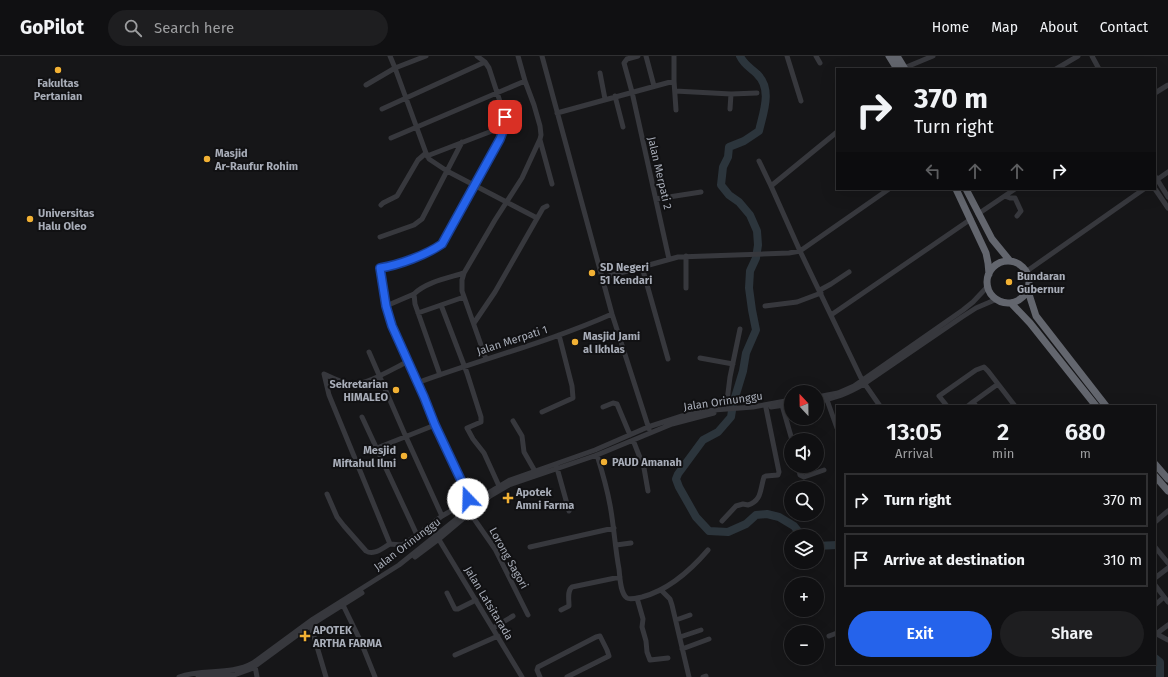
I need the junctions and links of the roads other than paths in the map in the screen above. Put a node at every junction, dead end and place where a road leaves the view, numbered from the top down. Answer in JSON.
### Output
{"nodes":[{"id":1,"x":390,"y":56,"type":"edge"},
{"id":2,"x":426,"y":56,"type":"edge"},
{"id":3,"x":477,"y":56,"type":"edge"},
{"id":4,"x":518,"y":56,"type":"edge"},
{"id":5,"x":542,"y":56,"type":"edge"},
{"id":6,"x":638,"y":56,"type":"edge"},
{"id":7,"x":646,"y":56,"type":"edge"},
{"id":8,"x":674,"y":56,"type":"edge"},
{"id":9,"x":787,"y":56,"type":"edge"},
{"id":10,"x":816,"y":56,"type":"edge"},
{"id":11,"x":889,"y":56,"type":"edge"},
{"id":12,"x":897,"y":56,"type":"edge"},
{"id":13,"x":933,"y":56,"type":"edge"},
{"id":14,"x":1078,"y":56,"type":"edge"},
{"id":15,"x":1092,"y":56,"type":"edge"},
{"id":16,"x":485,"y":62,"type":"junction"},
{"id":17,"x":820,"y":63,"type":"dead end"},
{"id":18,"x":395,"y":68,"type":"junction"},
{"id":19,"x":901,"y":68,"type":"edge"},
{"id":20,"x":902,"y":68,"type":"edge"},
{"id":21,"x":904,"y":68,"type":"edge"},
{"id":22,"x":1058,"y":68,"type":"edge"},
{"id":23,"x":1098,"y":68,"type":"edge"},
{"id":24,"x":600,"y":73,"type":"dead end"},
{"id":25,"x":525,"y":81,"type":"junction"},
{"id":26,"x":674,"y":81,"type":"junction"},
{"id":27,"x":1168,"y":84,"type":"edge"},
{"id":28,"x":366,"y":85,"type":"dead end"},
{"id":29,"x":654,"y":86,"type":"junction"},
{"id":30,"x":675,"y":91,"type":"junction"},
{"id":31,"x":498,"y":92,"type":"junction"},
{"id":32,"x":632,"y":92,"type":"junction"},
{"id":33,"x":1156,"y":92,"type":"edge"},
{"id":34,"x":757,"y":93,"type":"dead end"},
{"id":35,"x":731,"y":94,"type":"junction"},
{"id":36,"x":615,"y":96,"type":"junction"},
{"id":37,"x":406,"y":98,"type":"junction"},
{"id":38,"x":606,"y":99,"type":"junction"},
{"id":39,"x":801,"y":101,"type":"dead end"},
{"id":40,"x":382,"y":109,"type":"dead end"},
{"id":41,"x":730,"y":109,"type":"dead end"},
{"id":42,"x":676,"y":110,"type":"dead end"},
{"id":43,"x":557,"y":113,"type":"junction"},
{"id":44,"x":505,"y":126,"type":"junction"},
{"id":45,"x":623,"y":127,"type":"dead end"},
{"id":46,"x":417,"y":128,"type":"junction"},
{"id":47,"x":836,"y":133,"type":"edge"},
{"id":48,"x":390,"y":138,"type":"dead end"},
{"id":49,"x":540,"y":139,"type":"junction"},
{"id":50,"x":462,"y":142,"type":"junction"},
{"id":51,"x":426,"y":154,"type":"junction"},
{"id":52,"x":759,"y":161,"type":"dead end"},
{"id":53,"x":447,"y":171,"type":"junction"},
{"id":54,"x":1168,"y":172,"type":"edge"},
{"id":55,"x":1156,"y":179,"type":"edge"},
{"id":56,"x":552,"y":184,"type":"dead end"},
{"id":57,"x":475,"y":185,"type":"junction"},
{"id":58,"x":771,"y":186,"type":"junction"},
{"id":59,"x":888,"y":190,"type":"edge"},
{"id":60,"x":956,"y":190,"type":"edge"},
{"id":61,"x":966,"y":190,"type":"edge"},
{"id":62,"x":1014,"y":190,"type":"edge"},
{"id":63,"x":1143,"y":190,"type":"edge"},
{"id":64,"x":1155,"y":190,"type":"edge"},
{"id":65,"x":701,"y":192,"type":"dead end"},
{"id":66,"x":1005,"y":196,"type":"junction"},
{"id":67,"x":1168,"y":197,"type":"edge"},
{"id":68,"x":656,"y":199,"type":"junction"},
{"id":69,"x":506,"y":201,"type":"junction"},
{"id":70,"x":381,"y":205,"type":"dead end"},
{"id":71,"x":547,"y":206,"type":"dead end"},
{"id":72,"x":1168,"y":208,"type":"edge"},
{"id":73,"x":978,"y":214,"type":"junction"},
{"id":74,"x":1017,"y":216,"type":"dead end"},
{"id":75,"x":537,"y":218,"type":"junction"},
{"id":76,"x":971,"y":219,"type":"junction"},
{"id":77,"x":380,"y":237,"type":"dead end"},
{"id":78,"x":800,"y":251,"type":"junction"},
{"id":79,"x":686,"y":256,"type":"junction"},
{"id":80,"x":669,"y":259,"type":"junction"},
{"id":81,"x":1010,"y":261,"type":"junction"},
{"id":82,"x":642,"y":267,"type":"junction"},
{"id":83,"x":1027,"y":271,"type":"junction"},
{"id":84,"x":849,"y":272,"type":"dead end"},
{"id":85,"x":464,"y":273,"type":"junction"},
{"id":86,"x":989,"y":274,"type":"junction"},
{"id":87,"x":602,"y":278,"type":"junction"},
{"id":88,"x":988,"y":286,"type":"junction"},
{"id":89,"x":686,"y":288,"type":"dead end"},
{"id":90,"x":820,"y":291,"type":"junction"},
{"id":91,"x":1028,"y":291,"type":"junction"},
{"id":92,"x":414,"y":294,"type":"junction"},
{"id":93,"x":464,"y":297,"type":"junction"},
{"id":94,"x":997,"y":299,"type":"junction"},
{"id":95,"x":1011,"y":303,"type":"junction"},
{"id":96,"x":441,"y":305,"type":"junction"},
{"id":97,"x":386,"y":306,"type":"junction"},
{"id":98,"x":765,"y":306,"type":"dead end"},
{"id":99,"x":418,"y":313,"type":"junction"},
{"id":100,"x":612,"y":314,"type":"junction"},
{"id":101,"x":831,"y":315,"type":"junction"},
{"id":102,"x":474,"y":323,"type":"junction"},
{"id":103,"x":740,"y":329,"type":"dead end"},
{"id":104,"x":560,"y":334,"type":"junction"},
{"id":105,"x":369,"y":352,"type":"dead end"},
{"id":106,"x":700,"y":358,"type":"dead end"},
{"id":107,"x":486,"y":359,"type":"junction"},
{"id":108,"x":668,"y":359,"type":"dead end"},
{"id":109,"x":407,"y":362,"type":"junction"},
{"id":110,"x":733,"y":364,"type":"junction"},
{"id":111,"x":464,"y":366,"type":"junction"},
{"id":112,"x":440,"y":375,"type":"junction"},
{"id":113,"x":379,"y":376,"type":"junction"},
{"id":114,"x":863,"y":382,"type":"junction"},
{"id":115,"x":417,"y":383,"type":"junction"},
{"id":116,"x":998,"y":384,"type":"junction"},
{"id":117,"x":824,"y":396,"type":"edge"},
{"id":118,"x":824,"y":400,"type":"edge"},
{"id":119,"x":827,"y":400,"type":"junction"},
{"id":120,"x":784,"y":401,"type":"edge"},
{"id":121,"x":974,"y":404,"type":"edge"},
{"id":122,"x":782,"y":405,"type":"joint"},
{"id":123,"x":879,"y":405,"type":"edge"},
{"id":124,"x":946,"y":405,"type":"edge"},
{"id":125,"x":1014,"y":405,"type":"edge"},
{"id":126,"x":1095,"y":405,"type":"edge"},
{"id":127,"x":1105,"y":405,"type":"edge"},
{"id":128,"x":603,"y":407,"type":"dead end"},
{"id":129,"x":766,"y":408,"type":"junction"},
{"id":130,"x":728,"y":410,"type":"junction"},
{"id":131,"x":740,"y":410,"type":"junction"},
{"id":132,"x":542,"y":412,"type":"dead end"},
{"id":133,"x":362,"y":417,"type":"dead end"},
{"id":134,"x":512,"y":421,"type":"dead end"},
{"id":135,"x":435,"y":425,"type":"junction"},
{"id":136,"x":836,"y":425,"type":"edge"},
{"id":137,"x":649,"y":430,"type":"junction"},
{"id":138,"x":790,"y":433,"type":"edge"},
{"id":139,"x":406,"y":437,"type":"junction"},
{"id":140,"x":631,"y":438,"type":"junction"},
{"id":141,"x":377,"y":448,"type":"junction"},
{"id":142,"x":597,"y":455,"type":"junction"},
{"id":143,"x":1156,"y":465,"type":"edge"},
{"id":144,"x":557,"y":468,"type":"junction"},
{"id":145,"x":536,"y":473,"type":"junction"},
{"id":146,"x":800,"y":473,"type":"edge"},
{"id":147,"x":815,"y":473,"type":"edge"},
{"id":148,"x":1156,"y":477,"type":"edge"},
{"id":149,"x":1168,"y":479,"type":"edge"},
{"id":150,"x":499,"y":486,"type":"junction"},
{"id":151,"x":648,"y":491,"type":"dead end"},
{"id":152,"x":1168,"y":491,"type":"edge"},
{"id":153,"x":326,"y":494,"type":"dead end"},
{"id":154,"x":468,"y":499,"type":"junction"},
{"id":155,"x":475,"y":506,"type":"junction"},
{"id":156,"x":569,"y":511,"type":"dead end"},
{"id":157,"x":1168,"y":511,"type":"edge"},
{"id":158,"x":470,"y":513,"type":"junction"},
{"id":159,"x":442,"y":516,"type":"junction"},
{"id":160,"x":722,"y":521,"type":"dead end"},
{"id":161,"x":1156,"y":521,"type":"edge"},
{"id":162,"x":614,"y":528,"type":"junction"},
{"id":163,"x":417,"y":535,"type":"junction"},
{"id":164,"x":438,"y":537,"type":"junction"},
{"id":165,"x":631,"y":543,"type":"dead end"},
{"id":166,"x":390,"y":544,"type":"junction"},
{"id":167,"x":616,"y":545,"type":"junction"},
{"id":168,"x":530,"y":547,"type":"dead end"},
{"id":169,"x":1156,"y":547,"type":"edge"},
{"id":170,"x":708,"y":550,"type":"dead end"},
{"id":171,"x":1168,"y":563,"type":"edge"},
{"id":172,"x":1168,"y":568,"type":"edge"},
{"id":173,"x":620,"y":577,"type":"junction"},
{"id":174,"x":1156,"y":577,"type":"edge"},
{"id":175,"x":381,"y":578,"type":"junction"},
{"id":176,"x":1156,"y":586,"type":"edge"},
{"id":177,"x":661,"y":590,"type":"junction"},
{"id":178,"x":447,"y":593,"type":"dead end"},
{"id":179,"x":1164,"y":597,"type":"junction"},
{"id":180,"x":637,"y":598,"type":"junction"},
{"id":181,"x":476,"y":600,"type":"junction"},
{"id":182,"x":1168,"y":602,"type":"edge"},
{"id":183,"x":1156,"y":604,"type":"edge"},
{"id":184,"x":343,"y":605,"type":"junction"},
{"id":185,"x":561,"y":610,"type":"dead end"},
{"id":186,"x":528,"y":615,"type":"dead end"},
{"id":187,"x":690,"y":615,"type":"dead end"},
{"id":188,"x":513,"y":616,"type":"dead end"},
{"id":189,"x":676,"y":620,"type":"junction"},
{"id":190,"x":310,"y":623,"type":"junction"},
{"id":191,"x":1168,"y":625,"type":"edge"},
{"id":192,"x":493,"y":628,"type":"junction"},
{"id":193,"x":701,"y":630,"type":"dead end"},
{"id":194,"x":1156,"y":632,"type":"edge"},
{"id":195,"x":836,"y":633,"type":"edge"},
{"id":196,"x":1156,"y":634,"type":"edge"},
{"id":197,"x":498,"y":636,"type":"junction"},
{"id":198,"x":828,"y":636,"type":"dead end"},
{"id":199,"x":680,"y":637,"type":"junction"},
{"id":200,"x":709,"y":639,"type":"dead end"},
{"id":201,"x":1168,"y":640,"type":"edge"},
{"id":202,"x":682,"y":649,"type":"junction"},
{"id":203,"x":455,"y":655,"type":"dead end"},
{"id":204,"x":668,"y":658,"type":"dead end"},
{"id":205,"x":255,"y":666,"type":"junction"},
{"id":206,"x":236,"y":676,"type":"edge"},
{"id":207,"x":179,"y":677,"type":"edge"},
{"id":208,"x":198,"y":677,"type":"edge"},
{"id":209,"x":257,"y":677,"type":"edge"},
{"id":210,"x":326,"y":677,"type":"edge"},
{"id":211,"x":375,"y":677,"type":"edge"},
{"id":212,"x":522,"y":677,"type":"edge"},
{"id":213,"x":540,"y":677,"type":"edge"},
{"id":214,"x":567,"y":677,"type":"edge"},
{"id":215,"x":689,"y":677,"type":"edge"}],
"edges":[{"from":1,"to":18,"type":"street"},
{"from":2,"to":18,"type":"street"},
{"from":3,"to":16,"type":"street"},
{"from":4,"to":25,"type":"street"},
{"from":5,"to":43,"type":"street"},
{"from":6,"to":32,"type":"street","name":"Jalan Merpati 2"},
{"from":7,"to":29,"type":"street"},
{"from":8,"to":26,"type":"street"},
{"from":9,"to":39,"type":"street"},
{"from":10,"to":17,"type":"street"},
{"from":11,"to":19,"type":"highway"},
{"from":12,"to":20,"type":"highway"},
{"from":13,"to":21,"type":"street"},
{"from":14,"to":22,"type":"street"},
{"from":15,"to":23,"type":"street"},
{"from":16,"to":31,"type":"street"},
{"from":16,"to":37,"type":"street"},
{"from":18,"to":28,"type":"street"},
{"from":18,"to":37,"type":"street"},
{"from":24,"to":38,"type":"street"},
{"from":25,"to":31,"type":"street"},
{"from":25,"to":49,"type":"street"},
{"from":26,"to":29,"type":"street"},
{"from":26,"to":30,"type":"street"},
{"from":27,"to":33,"type":"street"},
{"from":29,"to":32,"type":"street"},
{"from":30,"to":35,"type":"street"},
{"from":30,"to":42,"type":"street"},
{"from":31,"to":44,"type":"street"},
{"from":31,"to":46,"type":"street"},
{"from":32,"to":36,"type":"street"},
{"from":32,"to":68,"type":"street","name":"Jalan Merpati 2"},
{"from":34,"to":35,"type":"street"},
{"from":35,"to":41,"type":"street"},
{"from":36,"to":38,"type":"street"},
{"from":36,"to":45,"type":"street"},
{"from":37,"to":40,"type":"street"},
{"from":37,"to":46,"type":"street"},
{"from":38,"to":43,"type":"street"},
{"from":43,"to":87,"type":"street"},
{"from":44,"to":50,"type":"street"},
{"from":44,"to":57,"type":"street"},
{"from":46,"to":48,"type":"street"},
{"from":46,"to":51,"type":"street"},
{"from":47,"to":58,"type":"street"},
{"from":49,"to":56,"type":"street"},
{"from":49,"to":69,"type":"street"},
{"from":50,"to":51,"type":"street"},
{"from":50,"to":53,"type":"street"},
{"from":51,"to":53,"type":"street"},
{"from":51,"to":70,"type":"street"},
{"from":52,"to":58,"type":"street"},
{"from":53,"to":57,"type":"street"},
{"from":53,"to":77,"type":"street"},
{"from":54,"to":55,"type":"street"},
{"from":55,"to":67,"type":"street"},
{"from":57,"to":69,"type":"street"},
{"from":57,"to":97,"type":"street"},
{"from":58,"to":78,"type":"street"},
{"from":59,"to":78,"type":"street"},
{"from":60,"to":76,"type":"highway"},
{"from":61,"to":73,"type":"highway"},
{"from":62,"to":66,"type":"street"},
{"from":63,"to":83,"type":"street"},
{"from":64,"to":72,"type":"street"},
{"from":65,"to":68,"type":"street"},
{"from":66,"to":73,"type":"street"},
{"from":66,"to":74,"type":"street"},
{"from":68,"to":80,"type":"street","name":"Jalan Merpati 2"},
{"from":69,"to":75,"type":"street"},
{"from":69,"to":85,"type":"street"},
{"from":71,"to":75,"type":"street"},
{"from":73,"to":81,"type":"highway"},
{"from":75,"to":102,"type":"street"},
{"from":76,"to":86,"type":"highway"},
{"from":76,"to":101,"type":"street"},
{"from":78,"to":79,"type":"street"},
{"from":78,"to":90,"type":"street"},
{"from":79,"to":80,"type":"street"},
{"from":79,"to":89,"type":"street"},
{"from":80,"to":82,"type":"street"},
{"from":81,"to":83,"type":"highway"},
{"from":81,"to":86,"type":"highway"},
{"from":82,"to":87,"type":"street"},
{"from":82,"to":108,"type":"street"},
{"from":83,"to":91,"type":"highway"},
{"from":84,"to":90,"type":"street"},
{"from":85,"to":92,"type":"street"},
{"from":85,"to":93,"type":"street"},
{"from":86,"to":88,"type":"highway"},
{"from":87,"to":100,"type":"street"},
{"from":88,"to":94,"type":"highway"},
{"from":88,"to":114,"type":"street"},
{"from":90,"to":98,"type":"street"},
{"from":90,"to":101,"type":"street"},
{"from":91,"to":95,"type":"highway"},
{"from":91,"to":127,"type":"highway"},
{"from":92,"to":97,"type":"street"},
{"from":92,"to":99,"type":"street"},
{"from":93,"to":96,"type":"street"},
{"from":93,"to":102,"type":"street"},
{"from":94,"to":95,"type":"highway"},
{"from":94,"to":114,"type":"street"},
{"from":95,"to":126,"type":"highway"},
{"from":96,"to":99,"type":"street"},
{"from":96,"to":111,"type":"street"},
{"from":97,"to":109,"type":"street"},
{"from":99,"to":112,"type":"street"},
{"from":100,"to":104,"type":"street","name":"Jalan Merpati 1"},
{"from":100,"to":137,"type":"street"},
{"from":101,"to":114,"type":"street"},
{"from":102,"to":107,"type":"street"},
{"from":103,"to":110,"type":"street"},
{"from":104,"to":107,"type":"street","name":"Jalan Merpati 1"},
{"from":104,"to":132,"type":"street"},
{"from":105,"to":113,"type":"street"},
{"from":106,"to":110,"type":"street"},
{"from":107,"to":111,"type":"street","name":"Jalan Merpati 1"},
{"from":109,"to":113,"type":"street"},
{"from":109,"to":115,"type":"street"},
{"from":110,"to":130,"type":"street"},
{"from":111,"to":112,"type":"street","name":"Jalan Merpati 1"},
{"from":111,"to":150,"type":"street"},
{"from":112,"to":115,"type":"street","name":"Jalan Merpati 1"},
{"from":113,"to":139,"type":"street"},
{"from":113,"to":166,"type":"street"},
{"from":114,"to":117,"type":"street"},
{"from":114,"to":119,"type":"street"},
{"from":114,"to":123,"type":"street"},
{"from":115,"to":135,"type":"street"},
{"from":116,"to":121,"type":"street"},
{"from":116,"to":124,"type":"street"},
{"from":116,"to":125,"type":"street"},
{"from":118,"to":119,"type":"street"},
{"from":119,"to":136,"type":"street"},
{"from":120,"to":131,"type":"street","name":"Jalan Orinunggu"},
{"from":122,"to":129,"type":"street","name":"Jalan Orinunggu"},
{"from":122,"to":138,"type":"street"},
{"from":128,"to":140,"type":"street"},
{"from":129,"to":131,"type":"street","name":"Jalan Orinunggu"},
{"from":129,"to":160,"type":"street"},
{"from":130,"to":131,"type":"street","name":"Jalan Orinunggu"},
{"from":130,"to":137,"type":"street","name":"Jalan Orinunggu"},
{"from":133,"to":141,"type":"street"},
{"from":134,"to":145,"type":"street"},
{"from":135,"to":139,"type":"street"},
{"from":135,"to":154,"type":"street"},
{"from":137,"to":140,"type":"street","name":"Jalan Orinunggu"},
{"from":139,"to":141,"type":"street"},
{"from":139,"to":159,"type":"street"},
{"from":140,"to":142,"type":"street","name":"Jalan Orinunggu"},
{"from":140,"to":145,"type":"street","name":"Jalan Orinunggu"},
{"from":140,"to":151,"type":"street"},
{"from":141,"to":163,"type":"street"},
{"from":142,"to":144,"type":"street","name":"Jalan Orinunggu"},
{"from":142,"to":162,"type":"street"},
{"from":143,"to":149,"type":"highway"},
{"from":144,"to":145,"type":"street","name":"Jalan Orinunggu"},
{"from":144,"to":156,"type":"street"},
{"from":145,"to":150,"type":"street","name":"Jalan Orinunggu"},
{"from":145,"to":155,"type":"street","name":"Jalan Orinunggu"},
{"from":146,"to":147,"type":"street"},
{"from":148,"to":152,"type":"highway"},
{"from":150,"to":155,"type":"street","name":"Jalan Orinunggu"},
{"from":153,"to":166,"type":"street"},
{"from":154,"to":155,"type":"street"},
{"from":154,"to":159,"type":"street"},
{"from":155,"to":158,"type":"street","name":"Jalan Orinunggu"},
{"from":155,"to":164,"type":"street","name":"Jalan Orinunggu"},
{"from":157,"to":161,"type":"street"},
{"from":158,"to":164,"type":"street","name":"Jalan Orinunggu"},
{"from":158,"to":186,"type":"street","name":"Lorong Sagori"},
{"from":159,"to":163,"type":"street"},
{"from":162,"to":167,"type":"street"},
{"from":162,"to":168,"type":"street"},
{"from":163,"to":166,"type":"street"},
{"from":164,"to":175,"type":"street","name":"Jalan Orinunggu"},
{"from":164,"to":181,"type":"street","name":"Jalan Latsitarada"},
{"from":165,"to":167,"type":"street"},
{"from":167,"to":173,"type":"street"},
{"from":169,"to":171,"type":"street"},
{"from":170,"to":177,"type":"street"},
{"from":172,"to":174,"type":"street"},
{"from":173,"to":180,"type":"street"},
{"from":173,"to":185,"type":"street"},
{"from":175,"to":184,"type":"street","name":"Jalan Orinunggu"},
{"from":175,"to":190,"type":"street","name":"Jalan Orinunggu"},
{"from":176,"to":179,"type":"street"},
{"from":177,"to":180,"type":"street"},
{"from":177,"to":189,"type":"street"},
{"from":178,"to":181,"type":"street"},
{"from":179,"to":182,"type":"street"},
{"from":179,"to":183,"type":"street"},
{"from":180,"to":204,"type":"street"},
{"from":181,"to":192,"type":"street","name":"Jalan Latsitarada"},
{"from":184,"to":190,"type":"street","name":"Jalan Orinunggu"},
{"from":184,"to":211,"type":"street"},
{"from":187,"to":189,"type":"street"},
{"from":188,"to":192,"type":"street"},
{"from":189,"to":199,"type":"street"},
{"from":190,"to":205,"type":"street","name":"Jalan Orinunggu"},
{"from":190,"to":207,"type":"street","name":"Jalan Orinunggu"},
{"from":190,"to":210,"type":"street"},
{"from":191,"to":194,"type":"street"},
{"from":192,"to":197,"type":"street","name":"Jalan Latsitarada"},
{"from":193,"to":199,"type":"street"},
{"from":195,"to":198,"type":"street"},
{"from":196,"to":201,"type":"street"},
{"from":197,"to":203,"type":"street"},
{"from":197,"to":212,"type":"street","name":"Jalan Latsitarada"},
{"from":199,"to":202,"type":"street"},
{"from":200,"to":202,"type":"street"},
{"from":202,"to":215,"type":"street"},
{"from":205,"to":206,"type":"street","name":"Jalan Orinunggu"},
{"from":205,"to":209,"type":"street"},
{"from":206,"to":208,"type":"street","name":"Jalan Orinunggu"},
{"from":213,"to":214,"type":"street"}]}
